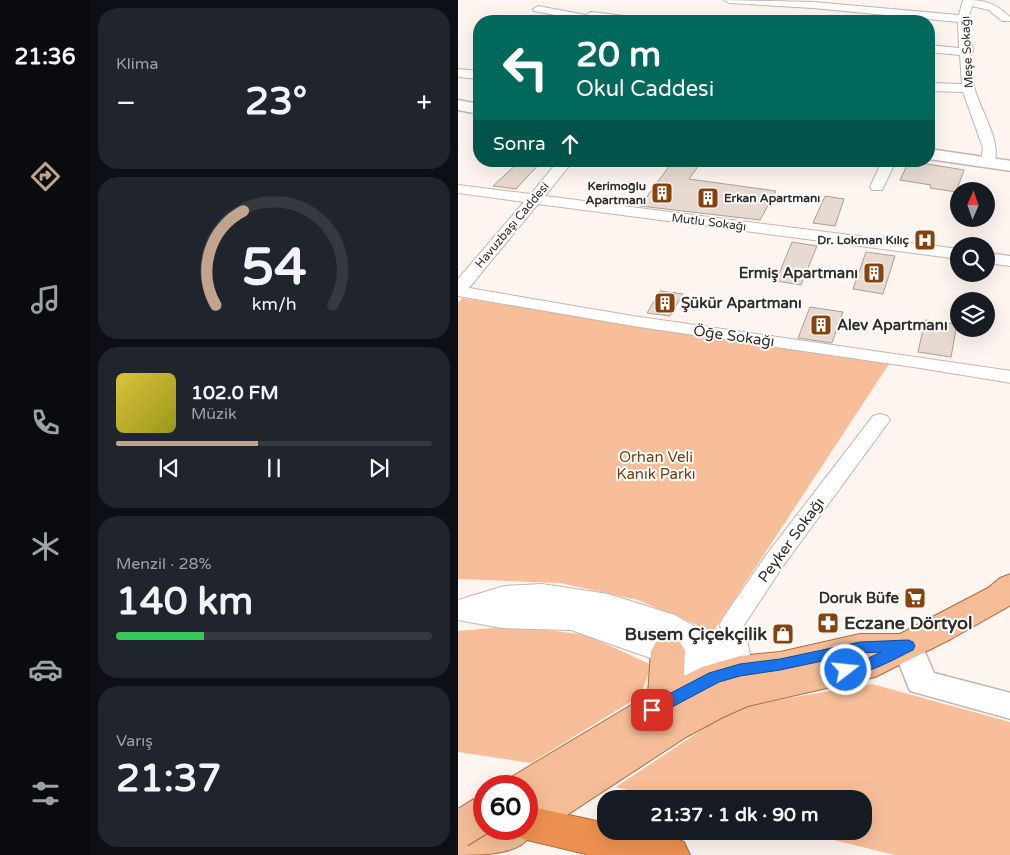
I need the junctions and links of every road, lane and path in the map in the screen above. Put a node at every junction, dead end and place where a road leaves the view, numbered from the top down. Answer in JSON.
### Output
{"nodes":[{"id":1,"x":729,"y":0,"type":"edge"},
{"id":2,"x":968,"y":1,"type":"edge"},
{"id":3,"x":607,"y":4,"type":"dead end"},
{"id":4,"x":538,"y":9,"type":"dead end"},
{"id":5,"x":570,"y":15,"type":"edge"},
{"id":6,"x":590,"y":15,"type":"edge"},
{"id":7,"x":920,"y":15,"type":"edge"},
{"id":8,"x":935,"y":16,"type":"edge"},
{"id":9,"x":963,"y":19,"type":"junction"},
{"id":10,"x":1006,"y":19,"type":"dead end"},
{"id":11,"x":935,"y":49,"type":"edge"},
{"id":12,"x":966,"y":52,"type":"junction"},
{"id":13,"x":458,"y":74,"type":"edge"},
{"id":14,"x":473,"y":75,"type":"edge"},
{"id":15,"x":935,"y":87,"type":"edge"},
{"id":16,"x":968,"y":88,"type":"junction"},
{"id":17,"x":458,"y":105,"type":"edge"},
{"id":18,"x":473,"y":108,"type":"edge"},
{"id":19,"x":935,"y":155,"type":"edge"},
{"id":20,"x":988,"y":161,"type":"junction"},
{"id":21,"x":1010,"y":166,"type":"edge"},
{"id":22,"x":561,"y":167,"type":"edge"},
{"id":23,"x":886,"y":167,"type":"edge"},
{"id":24,"x":877,"y":187,"type":"dead end"},
{"id":25,"x":458,"y":189,"type":"edge"},
{"id":26,"x":533,"y":200,"type":"junction"},
{"id":27,"x":950,"y":253,"type":"edge"},
{"id":28,"x":995,"y":259,"type":"edge"},
{"id":29,"x":1010,"y":262,"type":"edge"},
{"id":30,"x":458,"y":290,"type":"edge"},
{"id":31,"x":1010,"y":377,"type":"edge"},
{"id":32,"x":880,"y":420,"type":"dead end"},
{"id":33,"x":1007,"y":592,"type":"edge"},
{"id":34,"x":461,"y":610,"type":"edge"},
{"id":35,"x":908,"y":646,"type":"junction"},
{"id":36,"x":668,"y":651,"type":"junction"},
{"id":37,"x":728,"y":674,"type":"junction"},
{"id":38,"x":1010,"y":706,"type":"edge"},
{"id":39,"x":659,"y":716,"type":"junction"},
{"id":40,"x":538,"y":782,"type":"edge"},
{"id":41,"x":458,"y":810,"type":"edge"},
{"id":42,"x":473,"y":813,"type":"edge"},
{"id":43,"x":538,"y":813,"type":"edge"},
{"id":44,"x":473,"y":821,"type":"edge"},
{"id":45,"x":538,"y":825,"type":"edge"},
{"id":46,"x":458,"y":830,"type":"edge"},
{"id":47,"x":496,"y":840,"type":"edge"},
{"id":48,"x":472,"y":855,"type":"edge"},
{"id":49,"x":670,"y":855,"type":"edge"}],
"edges":[{"from":1,"to":7,"type":"street"},
{"from":2,"to":9,"type":"street","name":"Meşe Sokağı"},
{"from":2,"to":10,"type":"street"},
{"from":3,"to":6,"type":"street"},
{"from":4,"to":5,"type":"street"},
{"from":8,"to":9,"type":"street"},
{"from":9,"to":12,"type":"street","name":"Meşe Sokağı"},
{"from":11,"to":12,"type":"street"},
{"from":12,"to":16,"type":"street","name":"Meşe Sokağı"},
{"from":13,"to":14,"type":"street"},
{"from":15,"to":16,"type":"street"},
{"from":16,"to":20,"type":"street","name":"Meşe Sokağı"},
{"from":17,"to":18,"type":"street"},
{"from":19,"to":20,"type":"street"},
{"from":20,"to":21,"type":"street"},
{"from":22,"to":26,"type":"street","name":"Havuzbaşı Caddesi"},
{"from":23,"to":24,"type":"street"},
{"from":25,"to":26,"type":"street","name":"Mutlu Sokağı"},
{"from":26,"to":27,"type":"street","name":"Mutlu Sokağı"},
{"from":26,"to":30,"type":"street","name":"Havuzbaşı Caddesi"},
{"from":28,"to":29,"type":"street"},
{"from":30,"to":31,"type":"street","name":"Öḡe Sokağı"},
{"from":32,"to":37,"type":"street","name":"Peyker Sokağı"},
{"from":33,"to":35,"type":"main road"},
{"from":34,"to":36,"type":"main road"},
{"from":34,"to":37,"type":"main road"},
{"from":35,"to":37,"type":"main road"},
{"from":35,"to":38,"type":"street"},
{"from":36,"to":37,"type":"main road"},
{"from":36,"to":39,"type":"main road"},
{"from":37,"to":39,"type":"main road"},
{"from":39,"to":40,"type":"main road"},
{"from":39,"to":43,"type":"main road"},
{"from":41,"to":42,"type":"highway"},
{"from":44,"to":46,"type":"main road","bridge":true},
{"from":45,"to":49,"type":"highway"},
{"from":47,"to":48,"type":"main road"}]}
